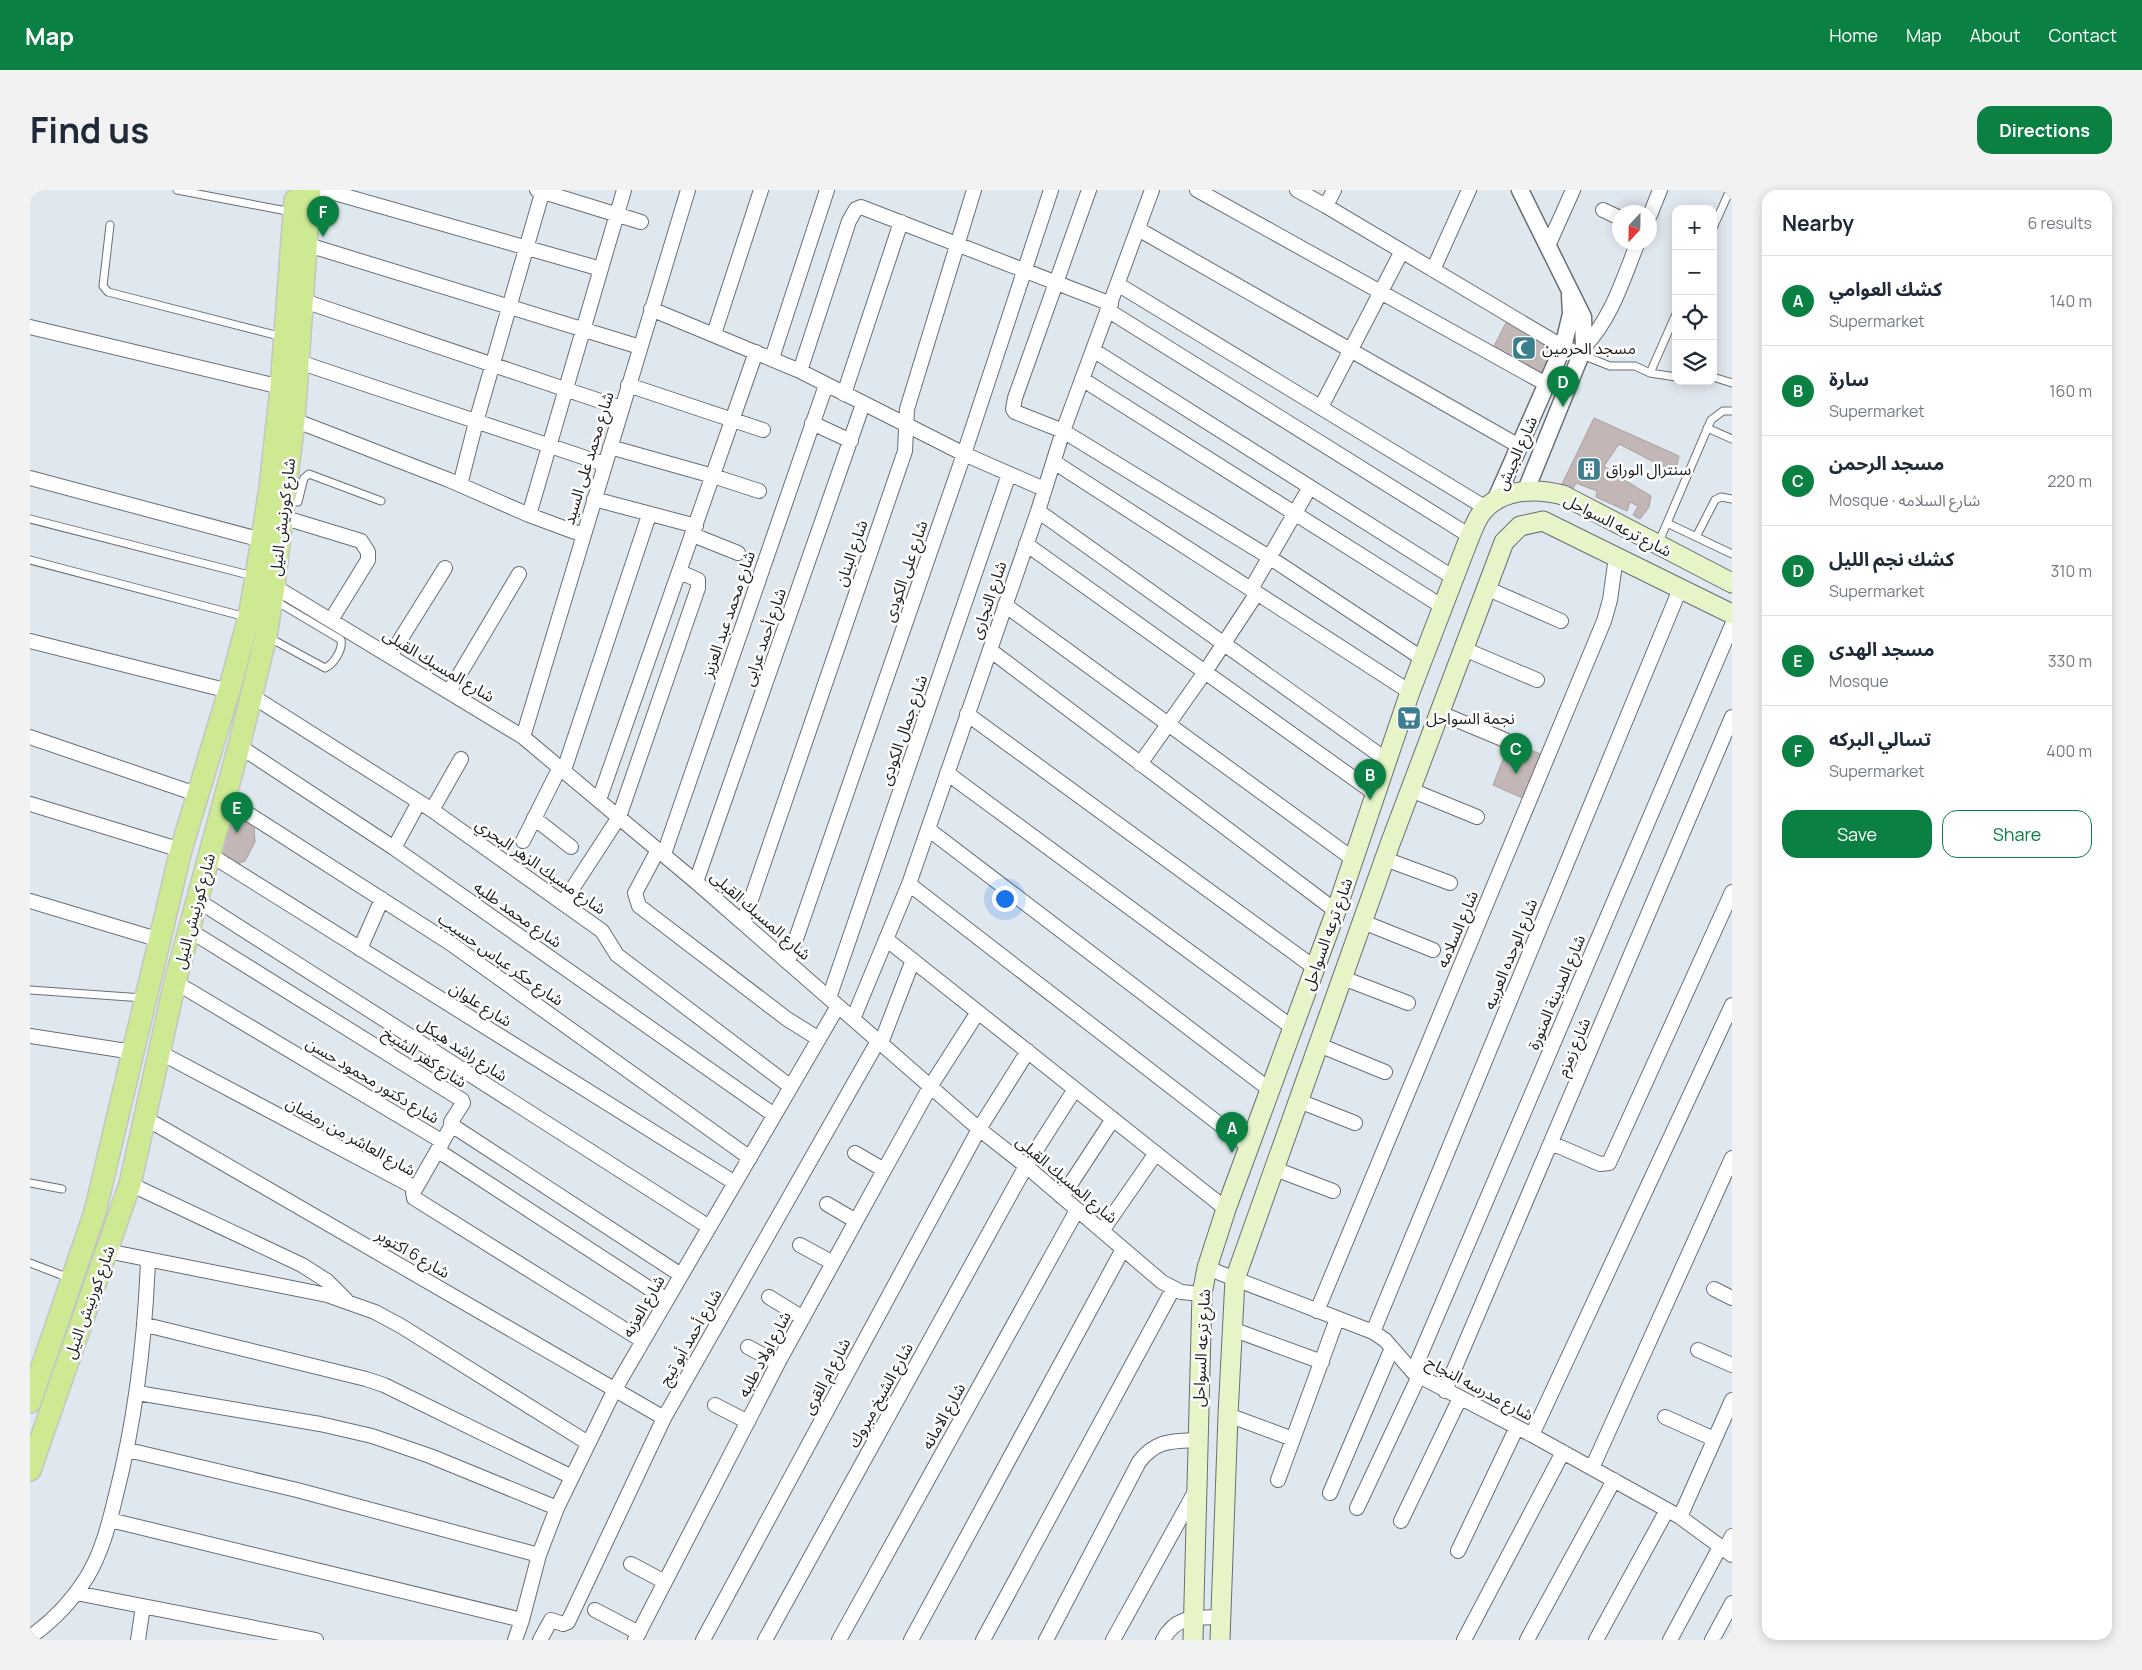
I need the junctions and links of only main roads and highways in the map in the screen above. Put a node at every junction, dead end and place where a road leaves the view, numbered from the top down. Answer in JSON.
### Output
{"nodes":[{"id":1,"x":296,"y":190,"type":"edge"},
{"id":2,"x":310,"y":190,"type":"edge"},
{"id":3,"x":1732,"y":583,"type":"edge"},
{"id":4,"x":268,"y":587,"type":"junction"},
{"id":5,"x":1732,"y":614,"type":"edge"},
{"id":6,"x":1362,"y":834,"type":"junction"},
{"id":7,"x":1388,"y":851,"type":"junction"},
{"id":8,"x":1308,"y":988,"type":"junction"},
{"id":9,"x":1336,"y":998,"type":"junction"},
{"id":10,"x":31,"y":1397,"type":"edge"},
{"id":11,"x":30,"y":1470,"type":"edge"},
{"id":12,"x":1193,"y":1640,"type":"edge"},
{"id":13,"x":1220,"y":1640,"type":"edge"}],
"edges":[{"from":1,"to":4,"type":"main road","name":"شارع كورنيش النيل"},
{"from":2,"to":4,"type":"main road","name":"شارع كورنيش النيل"},
{"from":3,"to":6,"type":"main road","name":"شارع ترعه السواحل"},
{"from":4,"to":10,"type":"main road","name":"شارع كورنيش النيل"},
{"from":4,"to":11,"type":"main road","name":"شارع كورنيش النيل"},
{"from":5,"to":7,"type":"main road","name":"شارع ترعه السواحل"},
{"from":6,"to":7,"type":"main road"},
{"from":6,"to":8,"type":"main road","name":"شارع ترعه السواحل"},
{"from":7,"to":9,"type":"main road","name":"شارع ترعه السواحل"},
{"from":8,"to":9,"type":"main road"},
{"from":8,"to":12,"type":"main road","name":"شارع ترعه السواحل"},
{"from":9,"to":13,"type":"main road","name":"شارع ترعه السواحل"}]}
